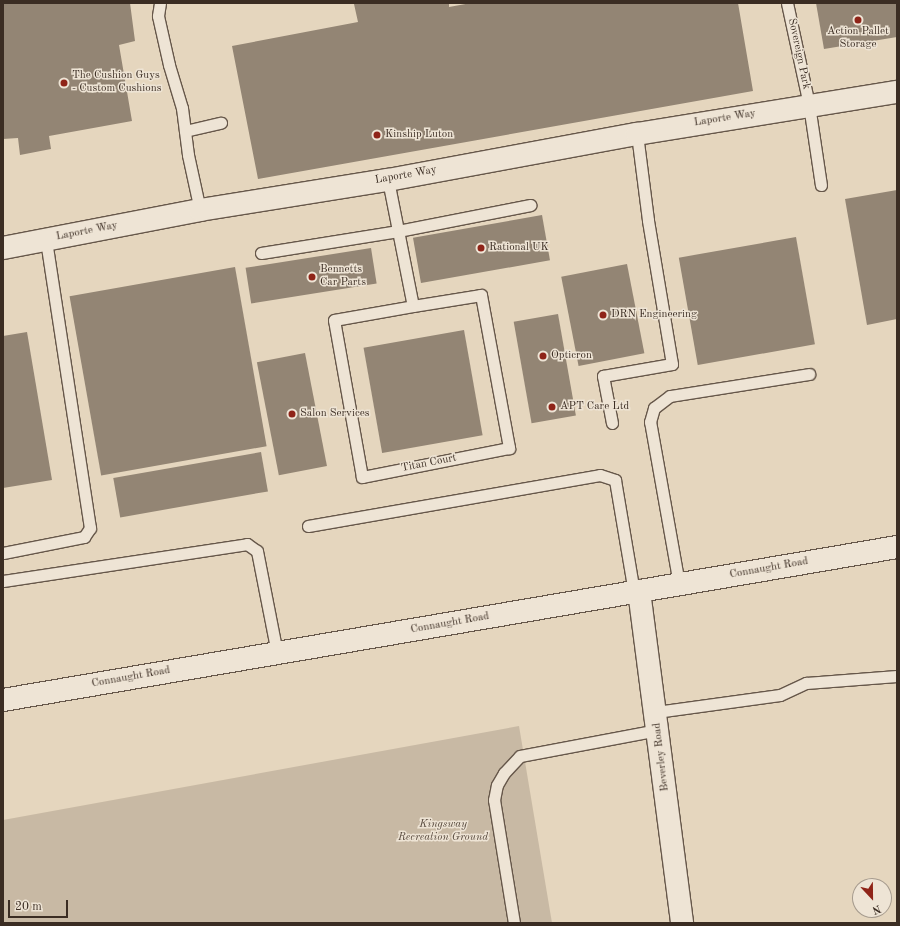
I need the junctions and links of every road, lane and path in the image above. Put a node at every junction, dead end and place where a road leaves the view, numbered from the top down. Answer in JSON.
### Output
{"nodes":[{"id":1,"x":160,"y":3,"type":"edge"},
{"id":2,"x":787,"y":3,"type":"edge"},
{"id":3,"x":897,"y":92,"type":"edge"},
{"id":4,"x":809,"y":106,"type":"junction"},
{"id":5,"x":221,"y":123,"type":"dead end"},
{"id":6,"x":185,"y":131,"type":"junction"},
{"id":7,"x":637,"y":134,"type":"junction"},
{"id":8,"x":388,"y":180,"type":"junction"},
{"id":9,"x":821,"y":185,"type":"dead end"},
{"id":10,"x":530,"y":205,"type":"dead end"},
{"id":11,"x":200,"y":210,"type":"junction"},
{"id":12,"x":398,"y":232,"type":"junction"},
{"id":13,"x":46,"y":240,"type":"junction"},
{"id":14,"x":3,"y":248,"type":"edge"},
{"id":15,"x":261,"y":253,"type":"dead end"},
{"id":16,"x":413,"y":306,"type":"junction"},
{"id":17,"x":809,"y":374,"type":"dead end"},
{"id":18,"x":612,"y":423,"type":"dead end"},
{"id":19,"x":308,"y":526,"type":"dead end"},
{"id":20,"x":897,"y":547,"type":"edge"},
{"id":21,"x":3,"y":553,"type":"edge"},
{"id":22,"x":3,"y":581,"type":"edge"},
{"id":23,"x":678,"y":584,"type":"junction"},
{"id":24,"x":637,"y":591,"type":"junction"},
{"id":25,"x":276,"y":653,"type":"junction"},
{"id":26,"x":897,"y":676,"type":"edge"},
{"id":27,"x":3,"y":700,"type":"edge"},
{"id":28,"x":657,"y":721,"type":"junction"},
{"id":29,"x":514,"y":923,"type":"edge"},
{"id":30,"x":682,"y":923,"type":"edge"}],
"edges":[{"from":1,"to":6,"type":"lane"},
{"from":2,"to":4,"type":"lane","name":"Sovereign Park"},
{"from":3,"to":4,"type":"street"},
{"from":4,"to":7,"type":"street","name":"Laporte Way"},
{"from":4,"to":9,"type":"lane","name":"Sovereign Park"},
{"from":5,"to":6,"type":"lane"},
{"from":6,"to":11,"type":"lane"},
{"from":7,"to":8,"type":"street","name":"Laporte Way"},
{"from":7,"to":18,"type":"lane"},
{"from":8,"to":11,"type":"street","name":"Laporte Way"},
{"from":8,"to":12,"type":"lane"},
{"from":10,"to":12,"type":"lane"},
{"from":11,"to":13,"type":"street","name":"Laporte Way"},
{"from":12,"to":15,"type":"lane"},
{"from":12,"to":16,"type":"lane"},
{"from":13,"to":14,"type":"street","name":"Laporte Way"},
{"from":13,"to":21,"type":"lane"},
{"from":16,"to":16,"type":"lane","name":"Titan Court"},
{"from":17,"to":23,"type":"lane"},
{"from":19,"to":24,"type":"lane"},
{"from":20,"to":23,"type":"street","name":"Connaught Road"},
{"from":22,"to":25,"type":"lane"},
{"from":23,"to":24,"type":"street","name":"Connaught Road"},
{"from":24,"to":25,"type":"street","name":"Connaught Road"},
{"from":24,"to":28,"type":"street","name":"Beverley Road"},
{"from":25,"to":27,"type":"street","name":"Connaught Road"},
{"from":26,"to":28,"type":"lane"},
{"from":28,"to":29,"type":"lane"},
{"from":28,"to":30,"type":"street","name":"Beverley Road"}]}
